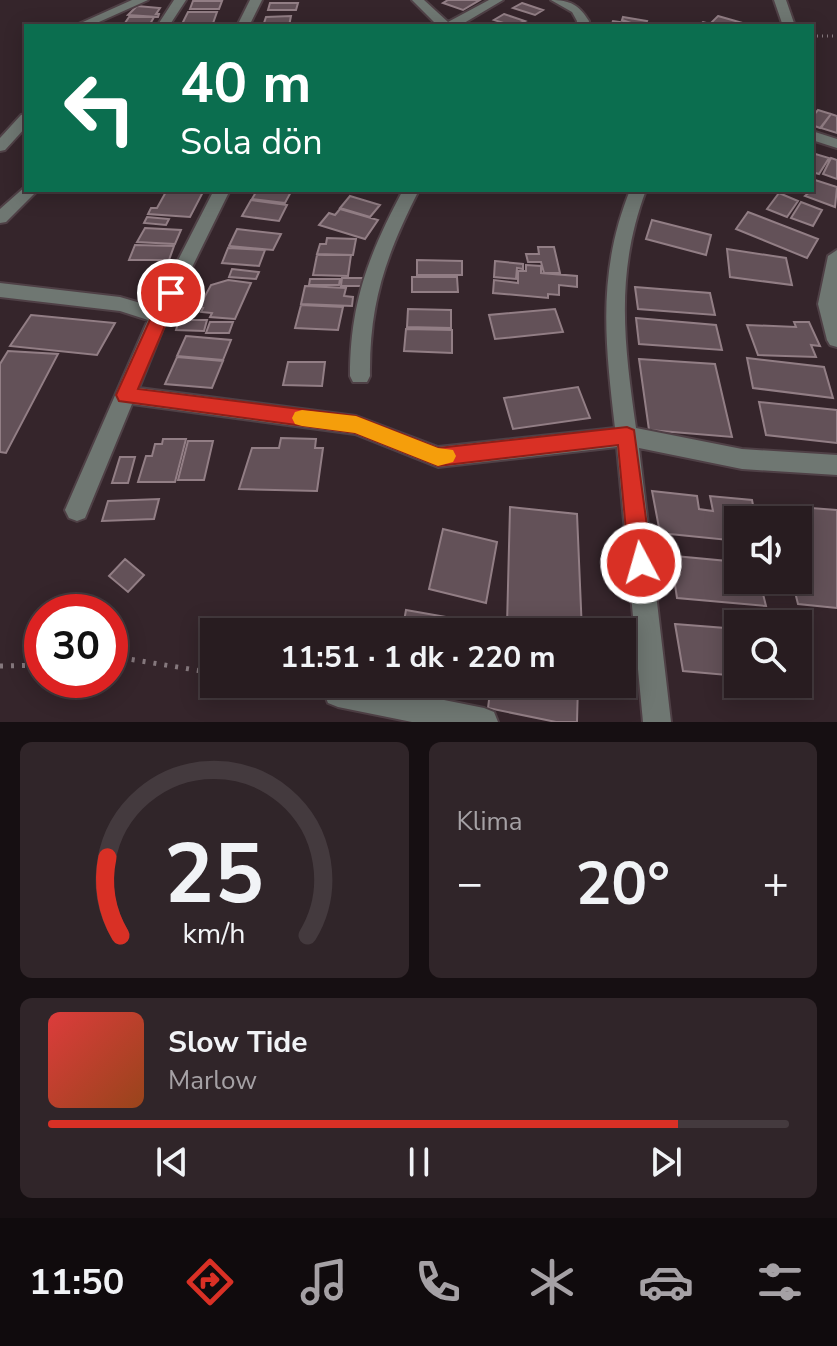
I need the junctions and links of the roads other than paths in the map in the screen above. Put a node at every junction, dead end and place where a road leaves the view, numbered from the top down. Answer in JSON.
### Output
{"nodes":[{"id":1,"x":142,"y":0,"type":"edge"},
{"id":2,"x":180,"y":0,"type":"edge"},
{"id":3,"x":256,"y":0,"type":"edge"},
{"id":4,"x":418,"y":0,"type":"edge"},
{"id":5,"x":497,"y":0,"type":"edge"},
{"id":6,"x":557,"y":0,"type":"edge"},
{"id":7,"x":780,"y":0,"type":"edge"},
{"id":8,"x":85,"y":24,"type":"edge"},
{"id":9,"x":164,"y":24,"type":"edge"},
{"id":10,"x":244,"y":24,"type":"edge"},
{"id":11,"x":446,"y":24,"type":"edge"},
{"id":12,"x":452,"y":24,"type":"edge"},
{"id":13,"x":582,"y":24,"type":"edge"},
{"id":14,"x":788,"y":24,"type":"edge"},
{"id":15,"x":24,"y":120,"type":"edge"},
{"id":16,"x":814,"y":136,"type":"edge"},
{"id":17,"x":837,"y":144,"type":"edge"},
{"id":18,"x":0,"y":147,"type":"edge"},
{"id":19,"x":28,"y":192,"type":"edge"},
{"id":20,"x":221,"y":192,"type":"edge"},
{"id":21,"x":410,"y":192,"type":"edge"},
{"id":22,"x":637,"y":192,"type":"edge"},
{"id":23,"x":0,"y":218,"type":"edge"},
{"id":24,"x":837,"y":256,"type":"edge"},
{"id":25,"x":0,"y":290,"type":"edge"},
{"id":26,"x":159,"y":316,"type":"junction"},
{"id":27,"x":837,"y":340,"type":"edge"},
{"id":28,"x":360,"y":376,"type":"dead end"},
{"id":29,"x":125,"y":395,"type":"junction"},
{"id":30,"x":627,"y":436,"type":"junction"},
{"id":31,"x":837,"y":465,"type":"edge"},
{"id":32,"x":77,"y":510,"type":"dead end"},
{"id":33,"x":363,"y":698,"type":"edge"},
{"id":34,"x":484,"y":722,"type":"edge"},
{"id":35,"x":657,"y":722,"type":"edge"}],
"edges":[{"from":1,"to":8,"type":"street"},
{"from":2,"to":9,"type":"street"},
{"from":3,"to":10,"type":"street"},
{"from":4,"to":11,"type":"street"},
{"from":5,"to":12,"type":"street"},
{"from":6,"to":13,"type":"street"},
{"from":7,"to":14,"type":"street"},
{"from":15,"to":18,"type":"street"},
{"from":16,"to":17,"type":"street"},
{"from":19,"to":23,"type":"street"},
{"from":20,"to":26,"type":"street"},
{"from":21,"to":28,"type":"street"},
{"from":22,"to":30,"type":"street"},
{"from":24,"to":27,"type":"street"},
{"from":25,"to":26,"type":"street"},
{"from":26,"to":29,"type":"street"},
{"from":29,"to":30,"type":"street"},
{"from":29,"to":32,"type":"street"},
{"from":30,"to":31,"type":"street"},
{"from":30,"to":35,"type":"street"},
{"from":33,"to":34,"type":"street"}]}
